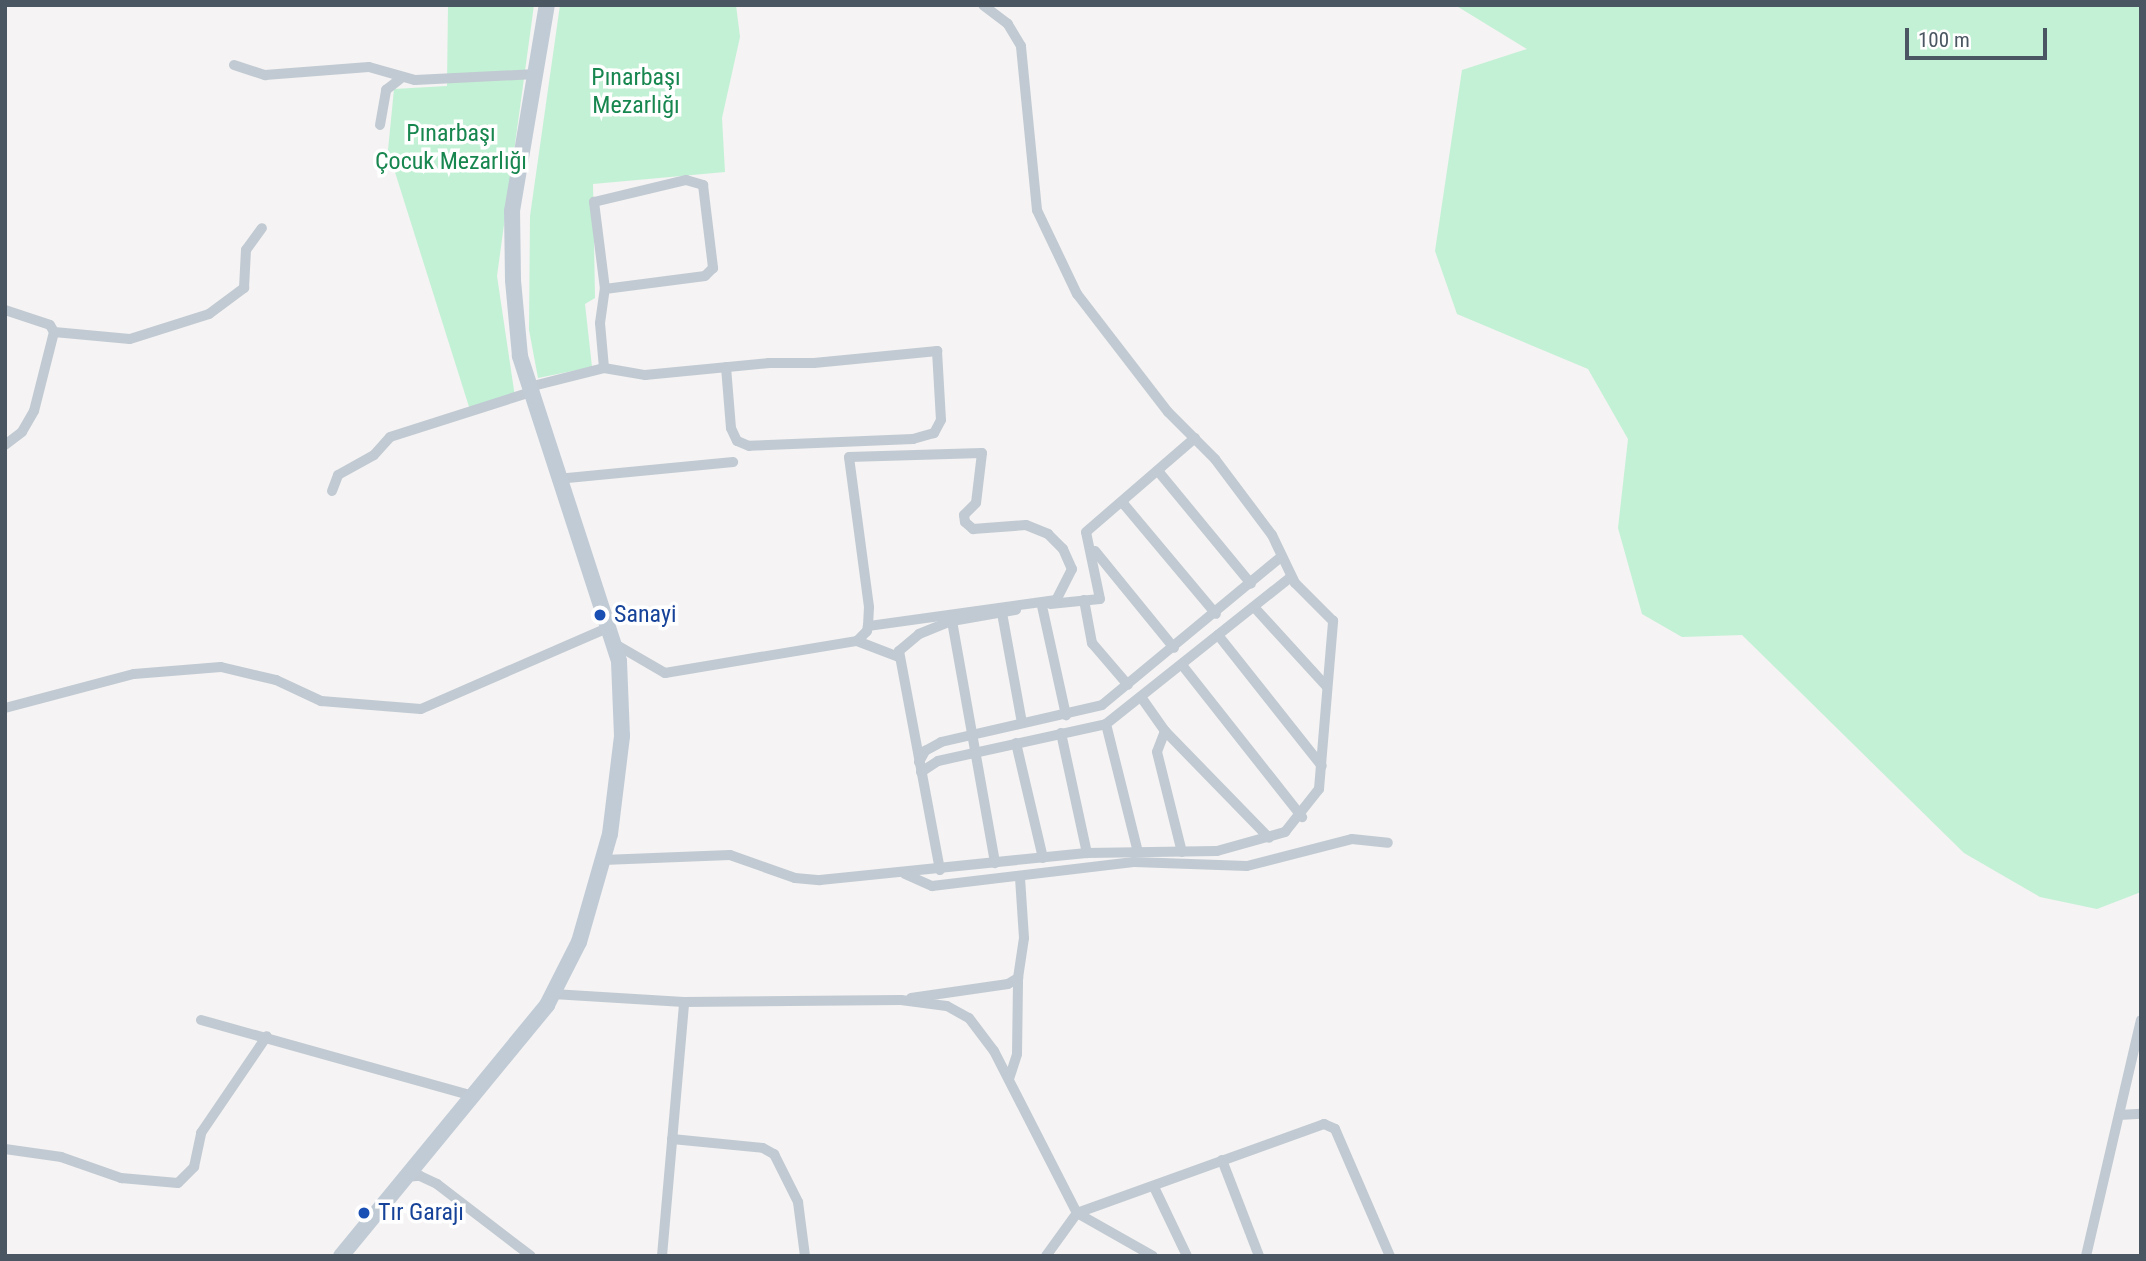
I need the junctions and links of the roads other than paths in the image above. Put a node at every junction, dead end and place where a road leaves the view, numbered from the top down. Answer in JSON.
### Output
{"nodes":[{"id":1,"x":547,"y":5,"type":"edge"},
{"id":2,"x":983,"y":5,"type":"edge"},
{"id":3,"x":234,"y":65,"type":"dead end"},
{"id":4,"x":536,"y":74,"type":"junction"},
{"id":5,"x":400,"y":79,"type":"junction"},
{"id":6,"x":380,"y":125,"type":"dead end"},
{"id":7,"x":262,"y":228,"type":"dead end"},
{"id":8,"x":605,"y":289,"type":"junction"},
{"id":9,"x":5,"y":310,"type":"edge"},
{"id":10,"x":54,"y":332,"type":"junction"},
{"id":11,"x":726,"y":367,"type":"junction"},
{"id":12,"x":604,"y":369,"type":"junction"},
{"id":13,"x":530,"y":390,"type":"junction"},
{"id":14,"x":1195,"y":438,"type":"junction"},
{"id":15,"x":5,"y":445,"type":"edge"},
{"id":16,"x":733,"y":462,"type":"dead end"},
{"id":17,"x":1157,"y":471,"type":"junction"},
{"id":18,"x":557,"y":479,"type":"junction"},
{"id":19,"x":332,"y":491,"type":"dead end"},
{"id":20,"x":1122,"y":502,"type":"junction"},
{"id":21,"x":1091,"y":547,"type":"junction"},
{"id":22,"x":1281,"y":557,"type":"junction"},
{"id":23,"x":1291,"y":577,"type":"junction"},
{"id":24,"x":1251,"y":584,"type":"junction"},
{"id":25,"x":1084,"y":600,"type":"junction"},
{"id":26,"x":1042,"y":606,"type":"junction"},
{"id":27,"x":1254,"y":607,"type":"junction"},
{"id":28,"x":1002,"y":613,"type":"junction"},
{"id":29,"x":1216,"y":614,"type":"junction"},
{"id":30,"x":952,"y":621,"type":"junction"},
{"id":31,"x":867,"y":626,"type":"junction"},
{"id":32,"x":610,"y":627,"type":"junction"},
{"id":33,"x":1218,"y":635,"type":"junction"},
{"id":34,"x":857,"y":641,"type":"junction"},
{"id":35,"x":615,"y":645,"type":"junction"},
{"id":36,"x":1174,"y":648,"type":"junction"},
{"id":37,"x":899,"y":657,"type":"junction"},
{"id":38,"x":1182,"y":664,"type":"junction"},
{"id":39,"x":1128,"y":685,"type":"junction"},
{"id":40,"x":1327,"y":687,"type":"junction"},
{"id":41,"x":1141,"y":697,"type":"junction"},
{"id":42,"x":5,"y":708,"type":"edge"},
{"id":43,"x":1066,"y":715,"type":"junction"},
{"id":44,"x":1022,"y":723,"type":"junction"},
{"id":45,"x":1106,"y":724,"type":"junction"},
{"id":46,"x":1165,"y":731,"type":"junction"},
{"id":47,"x":1061,"y":733,"type":"junction"},
{"id":48,"x":972,"y":735,"type":"junction"},
{"id":49,"x":1016,"y":743,"type":"junction"},
{"id":50,"x":975,"y":752,"type":"junction"},
{"id":51,"x":1322,"y":766,"type":"junction"},
{"id":52,"x":920,"y":767,"type":"junction"},
{"id":53,"x":1302,"y":817,"type":"junction"},
{"id":54,"x":1269,"y":838,"type":"junction"},
{"id":55,"x":1388,"y":843,"type":"dead end"},
{"id":56,"x":1138,"y":852,"type":"junction"},
{"id":57,"x":1182,"y":852,"type":"junction"},
{"id":58,"x":1087,"y":853,"type":"junction"},
{"id":59,"x":1042,"y":858,"type":"junction"},
{"id":60,"x":603,"y":860,"type":"junction"},
{"id":61,"x":995,"y":863,"type":"junction"},
{"id":62,"x":940,"y":870,"type":"junction"},
{"id":63,"x":905,"y":874,"type":"junction"},
{"id":64,"x":1020,"y":877,"type":"junction"},
{"id":65,"x":1018,"y":978,"type":"junction"},
{"id":66,"x":553,"y":994,"type":"junction"},
{"id":67,"x":901,"y":1000,"type":"junction"},
{"id":68,"x":684,"y":1002,"type":"junction"},
{"id":69,"x":201,"y":1020,"type":"dead end"},
{"id":70,"x":2141,"y":1020,"type":"edge"},
{"id":71,"x":267,"y":1035,"type":"junction"},
{"id":72,"x":1009,"y":1079,"type":"junction"},
{"id":73,"x":473,"y":1096,"type":"junction"},
{"id":74,"x":2141,"y":1114,"type":"edge"},
{"id":75,"x":2119,"y":1115,"type":"junction"},
{"id":76,"x":672,"y":1139,"type":"junction"},
{"id":77,"x":5,"y":1149,"type":"edge"},
{"id":78,"x":1222,"y":1160,"type":"junction"},
{"id":79,"x":401,"y":1178,"type":"junction"},
{"id":80,"x":1154,"y":1187,"type":"junction"},
{"id":81,"x":1077,"y":1213,"type":"junction"},
{"id":82,"x":341,"y":1256,"type":"edge"},
{"id":83,"x":531,"y":1256,"type":"edge"},
{"id":84,"x":662,"y":1256,"type":"edge"},
{"id":85,"x":805,"y":1256,"type":"edge"},
{"id":86,"x":1046,"y":1256,"type":"edge"},
{"id":87,"x":1153,"y":1256,"type":"edge"},
{"id":88,"x":1187,"y":1256,"type":"edge"},
{"id":89,"x":1259,"y":1256,"type":"edge"},
{"id":90,"x":1390,"y":1256,"type":"edge"},
{"id":91,"x":2087,"y":1256,"type":"edge"}],
"edges":[{"from":1,"to":4,"type":"main road"},
{"from":2,"to":14,"type":"street"},
{"from":3,"to":5,"type":"street"},
{"from":4,"to":5,"type":"street"},
{"from":4,"to":13,"type":"main road"},
{"from":5,"to":6,"type":"street"},
{"from":7,"to":10,"type":"street"},
{"from":8,"to":8,"type":"street"},
{"from":8,"to":12,"type":"street"},
{"from":9,"to":10,"type":"street"},
{"from":10,"to":15,"type":"street"},
{"from":11,"to":11,"type":"street"},
{"from":11,"to":12,"type":"street"},
{"from":12,"to":13,"type":"street"},
{"from":13,"to":18,"type":"main road"},
{"from":13,"to":19,"type":"street"},
{"from":14,"to":17,"type":"street"},
{"from":14,"to":22,"type":"street"},
{"from":16,"to":18,"type":"street"},
{"from":17,"to":20,"type":"street"},
{"from":17,"to":24,"type":"street"},
{"from":18,"to":32,"type":"main road"},
{"from":20,"to":21,"type":"street"},
{"from":20,"to":29,"type":"street"},
{"from":21,"to":25,"type":"street"},
{"from":21,"to":36,"type":"street"},
{"from":22,"to":23,"type":"street"},
{"from":22,"to":24,"type":"street"},
{"from":23,"to":27,"type":"street"},
{"from":23,"to":40,"type":"street"},
{"from":24,"to":29,"type":"street"},
{"from":25,"to":26,"type":"street"},
{"from":25,"to":39,"type":"street"},
{"from":26,"to":28,"type":"street"},
{"from":26,"to":43,"type":"street"},
{"from":27,"to":33,"type":"street"},
{"from":27,"to":40,"type":"street"},
{"from":28,"to":30,"type":"street"},
{"from":28,"to":44,"type":"street"},
{"from":29,"to":36,"type":"street"},
{"from":30,"to":37,"type":"street"},
{"from":30,"to":48,"type":"street"},
{"from":31,"to":31,"type":"street"},
{"from":31,"to":34,"type":"street"},
{"from":32,"to":35,"type":"main road"},
{"from":32,"to":42,"type":"street"},
{"from":33,"to":38,"type":"street"},
{"from":33,"to":51,"type":"street"},
{"from":34,"to":35,"type":"street"},
{"from":34,"to":37,"type":"street"},
{"from":35,"to":60,"type":"main road"},
{"from":36,"to":39,"type":"street"},
{"from":37,"to":52,"type":"street"},
{"from":38,"to":41,"type":"street"},
{"from":38,"to":53,"type":"street"},
{"from":39,"to":43,"type":"street"},
{"from":40,"to":51,"type":"street"},
{"from":41,"to":45,"type":"street"},
{"from":41,"to":46,"type":"street"},
{"from":43,"to":44,"type":"street"},
{"from":44,"to":48,"type":"street"},
{"from":45,"to":47,"type":"street"},
{"from":45,"to":56,"type":"street"},
{"from":46,"to":54,"type":"street"},
{"from":46,"to":57,"type":"street"},
{"from":47,"to":49,"type":"street"},
{"from":47,"to":58,"type":"street"},
{"from":48,"to":50,"type":"street"},
{"from":48,"to":52,"type":"street"},
{"from":49,"to":50,"type":"street"},
{"from":49,"to":59,"type":"street"},
{"from":50,"to":52,"type":"street"},
{"from":50,"to":61,"type":"street"},
{"from":51,"to":53,"type":"street"},
{"from":52,"to":62,"type":"street"},
{"from":53,"to":54,"type":"street"},
{"from":54,"to":57,"type":"street"},
{"from":55,"to":64,"type":"street"},
{"from":56,"to":57,"type":"street"},
{"from":56,"to":58,"type":"street"},
{"from":58,"to":59,"type":"street"},
{"from":59,"to":61,"type":"street"},
{"from":60,"to":63,"type":"street"},
{"from":60,"to":66,"type":"main road"},
{"from":61,"to":62,"type":"street"},
{"from":62,"to":63,"type":"street"},
{"from":63,"to":64,"type":"street"},
{"from":64,"to":65,"type":"street"},
{"from":65,"to":67,"type":"street"},
{"from":65,"to":72,"type":"street"},
{"from":66,"to":68,"type":"street"},
{"from":66,"to":73,"type":"main road"},
{"from":67,"to":68,"type":"street"},
{"from":67,"to":72,"type":"street"},
{"from":68,"to":76,"type":"street"},
{"from":69,"to":71,"type":"street"},
{"from":70,"to":75,"type":"street"},
{"from":71,"to":73,"type":"street"},
{"from":71,"to":77,"type":"street"},
{"from":72,"to":81,"type":"street"},
{"from":73,"to":79,"type":"main road"},
{"from":74,"to":75,"type":"street"},
{"from":75,"to":91,"type":"street"},
{"from":76,"to":84,"type":"street"},
{"from":76,"to":85,"type":"street"},
{"from":78,"to":80,"type":"street"},
{"from":78,"to":89,"type":"street"},
{"from":78,"to":90,"type":"street"},
{"from":79,"to":82,"type":"main road"},
{"from":79,"to":83,"type":"street"},
{"from":80,"to":81,"type":"street"},
{"from":80,"to":88,"type":"street"},
{"from":81,"to":86,"type":"street"},
{"from":81,"to":87,"type":"street"}]}
